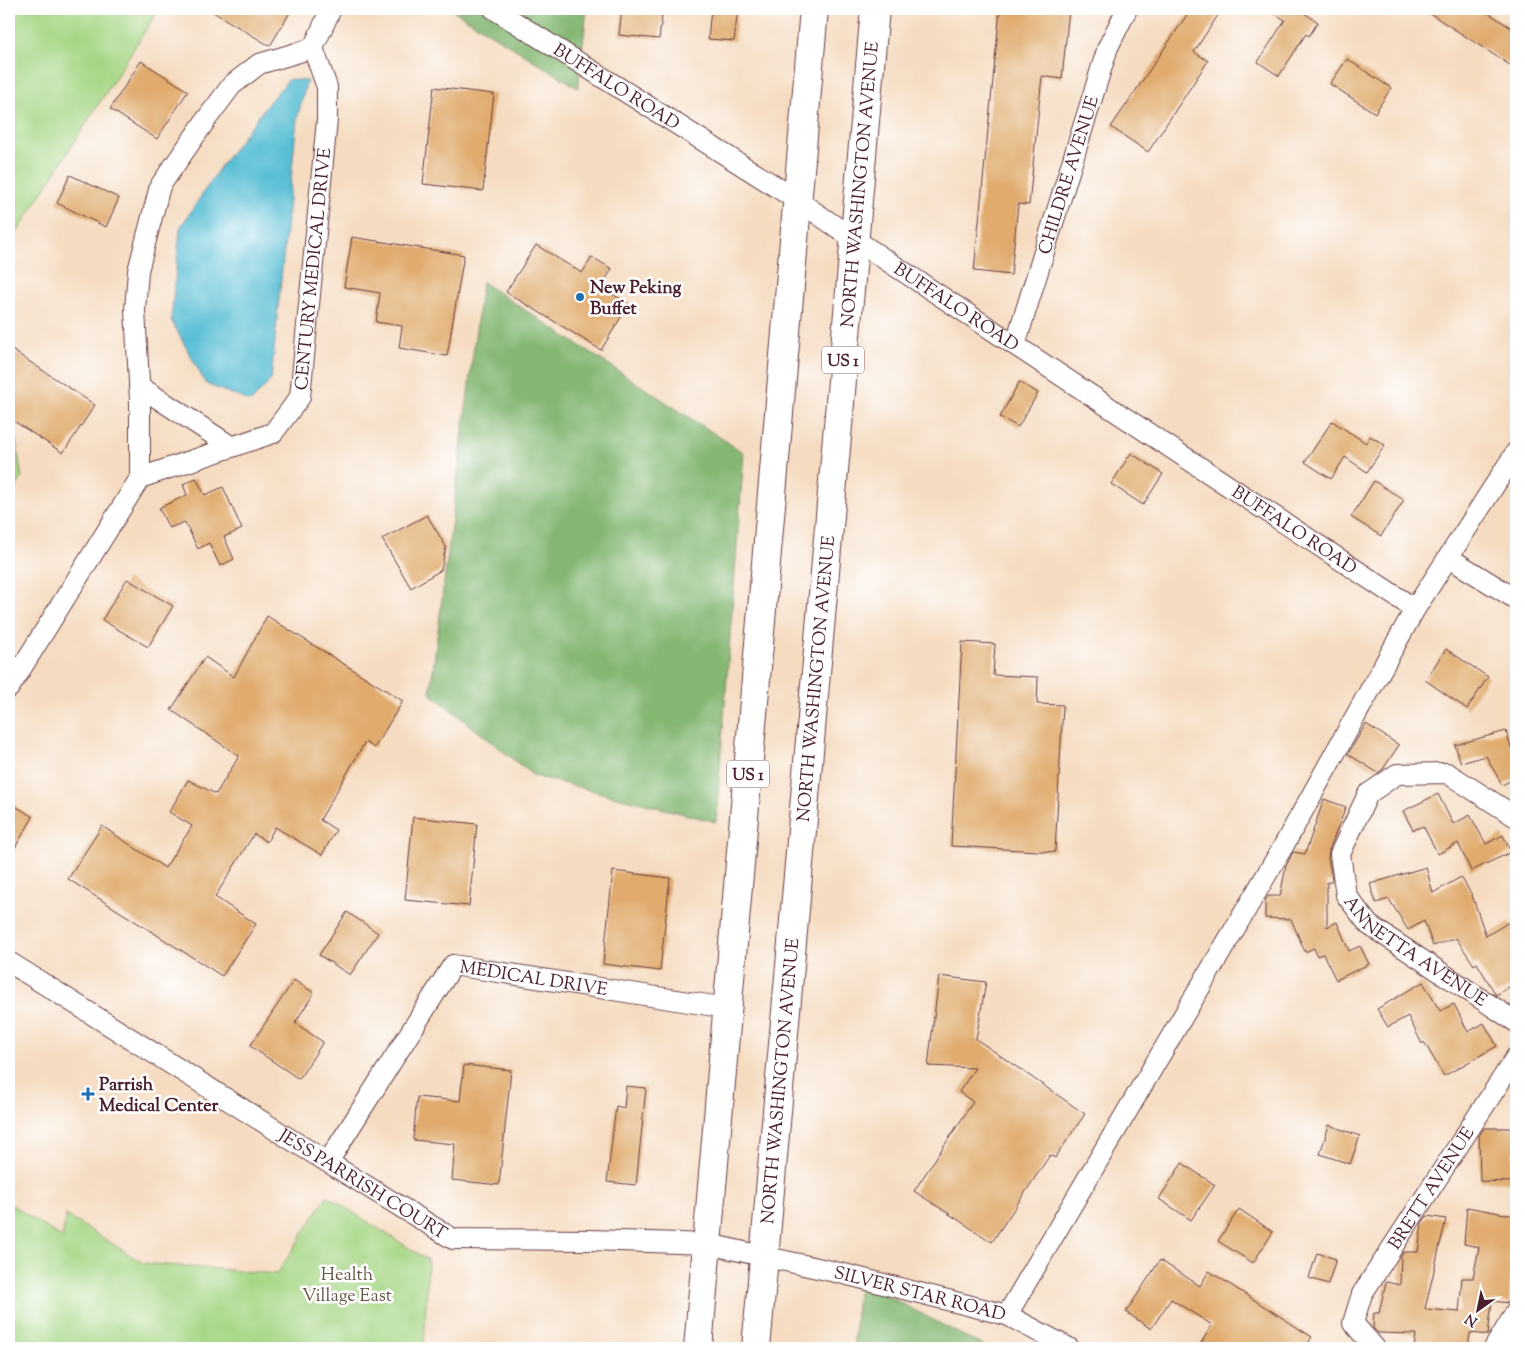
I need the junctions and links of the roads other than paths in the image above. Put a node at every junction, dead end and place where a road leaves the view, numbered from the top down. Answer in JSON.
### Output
{"nodes":[{"id":1,"x":331,"y":9,"type":"edge"},
{"id":2,"x":494,"y":9,"type":"edge"},
{"id":3,"x":814,"y":9,"type":"edge"},
{"id":4,"x":874,"y":9,"type":"edge"},
{"id":5,"x":1127,"y":9,"type":"edge"},
{"id":6,"x":313,"y":48,"type":"junction"},
{"id":7,"x":797,"y":200,"type":"junction"},
{"id":8,"x":854,"y":239,"type":"junction"},
{"id":9,"x":1015,"y":345,"type":"junction"},
{"id":10,"x":139,"y":386,"type":"junction"},
{"id":11,"x":232,"y":448,"type":"junction"},
{"id":12,"x":1516,"y":452,"type":"edge"},
{"id":13,"x":140,"y":478,"type":"junction"},
{"id":14,"x":1449,"y":558,"type":"junction"},
{"id":15,"x":1516,"y":599,"type":"edge"},
{"id":16,"x":1415,"y":609,"type":"junction"},
{"id":17,"x":9,"y":688,"type":"edge"},
{"id":18,"x":1516,"y":816,"type":"edge"},
{"id":19,"x":9,"y":962,"type":"edge"},
{"id":20,"x":727,"y":1008,"type":"junction"},
{"id":21,"x":1516,"y":1022,"type":"edge"},
{"id":22,"x":1516,"y":1057,"type":"edge"},
{"id":23,"x":328,"y":1162,"type":"junction"},
{"id":24,"x":708,"y":1244,"type":"junction"},
{"id":25,"x":764,"y":1256,"type":"junction"},
{"id":26,"x":1516,"y":1312,"type":"edge"},
{"id":27,"x":1007,"y":1315,"type":"junction"},
{"id":28,"x":698,"y":1348,"type":"edge"},
{"id":29,"x":756,"y":1348,"type":"edge"},
{"id":30,"x":1069,"y":1348,"type":"edge"},
{"id":31,"x":1375,"y":1348,"type":"edge"},
{"id":32,"x":1494,"y":1348,"type":"edge"}],
"edges":[{"from":1,"to":6,"type":"street"},
{"from":2,"to":7,"type":"street","name":"BUFFALO ROAD"},
{"from":3,"to":7,"type":"main road","number":"US 1"},
{"from":4,"to":8,"type":"main road","name":"NORTH WASHINGTON AVENUE","number":"US 1"},
{"from":5,"to":9,"type":"street","name":"CHILDRE AVENUE"},
{"from":6,"to":10,"type":"street"},
{"from":6,"to":11,"type":"street","name":"CENTURY MEDICAL DRIVE"},
{"from":7,"to":8,"type":"street","name":"BUFFALO ROAD"},
{"from":7,"to":20,"type":"main road","number":"US 1"},
{"from":8,"to":9,"type":"street","name":"BUFFALO ROAD"},
{"from":8,"to":25,"type":"main road","name":"NORTH WASHINGTON AVENUE","number":"US 1"},
{"from":9,"to":16,"type":"street","name":"BUFFALO ROAD"},
{"from":10,"to":11,"type":"street"},
{"from":10,"to":13,"type":"street"},
{"from":11,"to":13,"type":"street","name":"CENTURY MEDICAL DRIVE"},
{"from":12,"to":14,"type":"street"},
{"from":13,"to":17,"type":"street"},
{"from":14,"to":15,"type":"street"},
{"from":14,"to":16,"type":"street"},
{"from":16,"to":27,"type":"street"},
{"from":18,"to":21,"type":"street","name":"ANNETTA AVENUE"},
{"from":19,"to":23,"type":"street","name":"JESS PARRISH COURT"},
{"from":20,"to":23,"type":"street","name":"MEDICAL DRIVE"},
{"from":20,"to":24,"type":"main road","number":"US 1"},
{"from":22,"to":31,"type":"street","name":"BRETT AVENUE"},
{"from":23,"to":24,"type":"street","name":"JESS PARRISH COURT"},
{"from":24,"to":25,"type":"street","name":"JESS PARRISH COURT"},
{"from":24,"to":28,"type":"main road","number":"US 1"},
{"from":25,"to":27,"type":"street","name":"SILVER STAR ROAD"},
{"from":25,"to":29,"type":"main road","name":"NORTH WASHINGTON AVENUE","number":"US 1"},
{"from":26,"to":32,"type":"street"},
{"from":27,"to":30,"type":"street","name":"SILVER STAR ROAD"}]}
